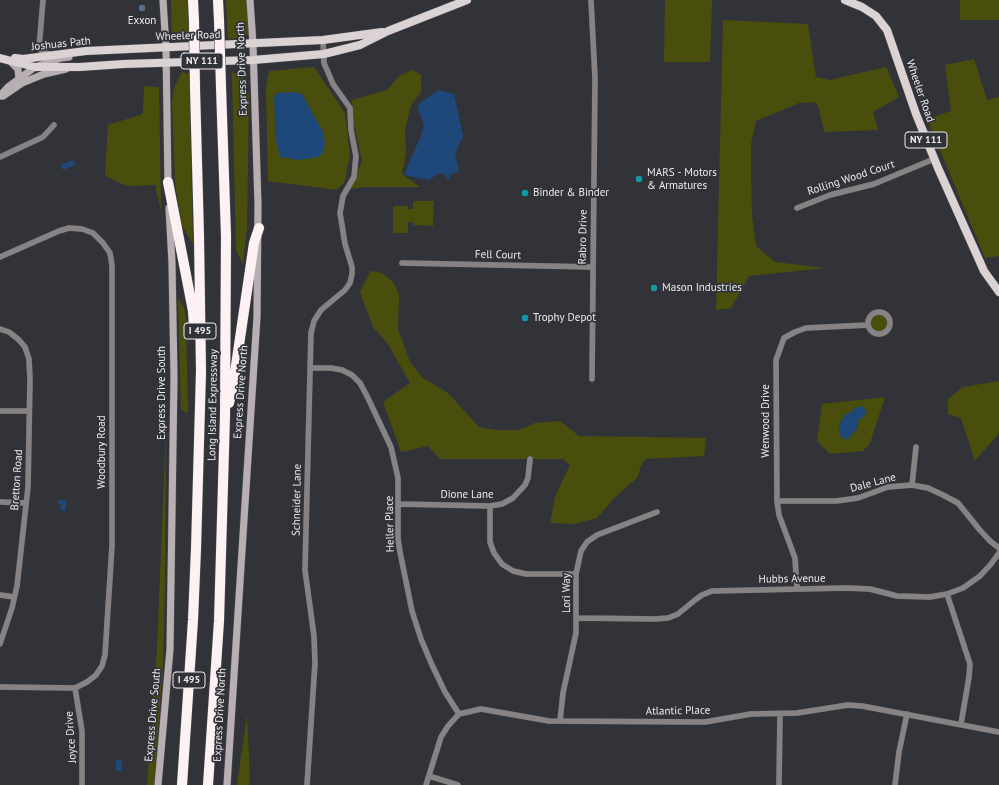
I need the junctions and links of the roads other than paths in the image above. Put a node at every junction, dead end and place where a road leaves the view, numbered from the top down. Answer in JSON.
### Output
{"nodes":[{"id":1,"x":43,"y":0,"type":"edge"},
{"id":2,"x":163,"y":0,"type":"edge"},
{"id":3,"x":193,"y":0,"type":"edge"},
{"id":4,"x":218,"y":0,"type":"edge"},
{"id":5,"x":250,"y":0,"type":"edge"},
{"id":6,"x":467,"y":0,"type":"edge"},
{"id":7,"x":591,"y":0,"type":"edge"},
{"id":8,"x":845,"y":0,"type":"edge"},
{"id":9,"x":388,"y":31,"type":"junction"},
{"id":10,"x":323,"y":40,"type":"junction"},
{"id":11,"x":253,"y":44,"type":"junction"},
{"id":12,"x":166,"y":48,"type":"junction"},
{"id":13,"x":125,"y":50,"type":"junction"},
{"id":14,"x":324,"y":54,"type":"junction"},
{"id":15,"x":53,"y":56,"type":"junction"},
{"id":16,"x":0,"y":57,"type":"edge"},
{"id":17,"x":253,"y":60,"type":"junction"},
{"id":18,"x":10,"y":61,"type":"junction"},
{"id":19,"x":166,"y":63,"type":"junction"},
{"id":20,"x":35,"y":66,"type":"junction"},
{"id":21,"x":80,"y":67,"type":"junction"},
{"id":22,"x":18,"y":79,"type":"junction"},
{"id":23,"x":0,"y":96,"type":"edge"},
{"id":24,"x":0,"y":99,"type":"edge"},
{"id":25,"x":54,"y":124,"type":"dead end"},
{"id":26,"x":0,"y":157,"type":"edge"},
{"id":27,"x":934,"y":159,"type":"junction"},
{"id":28,"x":168,"y":182,"type":"junction"},
{"id":29,"x":797,"y":208,"type":"dead end"},
{"id":30,"x":258,"y":228,"type":"junction"},
{"id":31,"x":0,"y":257,"type":"edge"},
{"id":32,"x":402,"y":263,"type":"dead end"},
{"id":33,"x":593,"y":267,"type":"junction"},
{"id":34,"x":999,"y":292,"type":"edge"},
{"id":35,"x":868,"y":324,"type":"junction"},
{"id":36,"x":0,"y":329,"type":"edge"},
{"id":37,"x":310,"y":368,"type":"junction"},
{"id":38,"x":200,"y":371,"type":"junction"},
{"id":39,"x":592,"y":379,"type":"dead end"},
{"id":40,"x":0,"y":411,"type":"edge"},
{"id":41,"x":29,"y":411,"type":"junction"},
{"id":42,"x":225,"y":416,"type":"junction"},
{"id":43,"x":916,"y":447,"type":"dead end"},
{"id":44,"x":530,"y":459,"type":"dead end"},
{"id":45,"x":912,"y":485,"type":"junction"},
{"id":46,"x":777,"y":501,"type":"junction"},
{"id":47,"x":0,"y":502,"type":"edge"},
{"id":48,"x":26,"y":503,"type":"junction"},
{"id":49,"x":399,"y":504,"type":"junction"},
{"id":50,"x":490,"y":506,"type":"junction"},
{"id":51,"x":657,"y":512,"type":"dead end"},
{"id":52,"x":999,"y":548,"type":"edge"},
{"id":53,"x":999,"y":553,"type":"edge"},
{"id":54,"x":576,"y":574,"type":"junction"},
{"id":55,"x":798,"y":589,"type":"junction"},
{"id":56,"x":946,"y":594,"type":"junction"},
{"id":57,"x":0,"y":595,"type":"edge"},
{"id":58,"x":14,"y":597,"type":"junction"},
{"id":59,"x":577,"y":618,"type":"junction"},
{"id":60,"x":0,"y":644,"type":"edge"},
{"id":61,"x":0,"y":688,"type":"edge"},
{"id":62,"x":75,"y":688,"type":"junction"},
{"id":63,"x":459,"y":714,"type":"junction"},
{"id":64,"x":780,"y":714,"type":"junction"},
{"id":65,"x":907,"y":714,"type":"junction"},
{"id":66,"x":560,"y":721,"type":"junction"},
{"id":67,"x":960,"y":724,"type":"junction"},
{"id":68,"x":999,"y":732,"type":"edge"},
{"id":69,"x":429,"y":776,"type":"junction"},
{"id":70,"x":82,"y":785,"type":"edge"},
{"id":71,"x":158,"y":785,"type":"edge"},
{"id":72,"x":182,"y":785,"type":"edge"},
{"id":73,"x":208,"y":785,"type":"edge"},
{"id":74,"x":227,"y":785,"type":"edge"},
{"id":75,"x":307,"y":785,"type":"edge"},
{"id":76,"x":426,"y":785,"type":"edge"},
{"id":77,"x":458,"y":785,"type":"edge"},
{"id":78,"x":779,"y":785,"type":"edge"},
{"id":79,"x":895,"y":785,"type":"edge"}],
"edges":[{"from":1,"to":15,"type":"street"},
{"from":2,"to":12,"type":"main road","name":"Express Drive South"},
{"from":3,"to":38,"type":"highway","name":"Long Island Expressway","number":"I 495","bridge":true},
{"from":4,"to":42,"type":"highway","name":"Long Island Expressway","number":"I 495","bridge":true},
{"from":5,"to":11,"type":"main road","name":"Express Drive North"},
{"from":6,"to":9,"type":"main road","name":"Wheeler Road","number":"NY 111"},
{"from":7,"to":33,"type":"street","name":"Rabro Drive"},
{"from":8,"to":27,"type":"main road","name":"Wheeler Road","number":"NY 111"},
{"from":9,"to":10,"type":"main road","name":"Wheeler Road","number":"NY 111"},
{"from":9,"to":14,"type":"main road","name":"Wheeler Road","number":"NY 111"},
{"from":10,"to":11,"type":"main road","name":"Wheeler Road","number":"NY 111"},
{"from":10,"to":14,"type":"street","name":"Schneider Lane"},
{"from":11,"to":12,"type":"main road","name":"Wheeler Road","number":"NY 111"},
{"from":11,"to":17,"type":"main road","name":"Express Drive North"},
{"from":12,"to":13,"type":"main road","name":"Wheeler Road","number":"NY 111"},
{"from":12,"to":19,"type":"main road","name":"Express Drive South"},
{"from":13,"to":15,"type":"main road","name":"Joshuas Path","number":"NY 111"},
{"from":13,"to":20,"type":"main road","name":"Wheeler Road"},
{"from":14,"to":17,"type":"main road","name":"Wheeler Road","number":"NY 111"},
{"from":14,"to":37,"type":"street","name":"Schneider Lane"},
{"from":15,"to":16,"type":"main road","name":"Joshuas Path","number":"NY 111"},
{"from":16,"to":18,"type":"main road","name":"Joshuas Path","number":"NY 111"},
{"from":17,"to":19,"type":"main road","name":"Wheeler Road","number":"NY 111"},
{"from":17,"to":30,"type":"main road","name":"Express Drive North"},
{"from":18,"to":20,"type":"main road","name":"Joshuas Path","number":"NY 111"},
{"from":18,"to":22,"type":"main road"},
{"from":19,"to":21,"type":"main road","name":"Wheeler Road","number":"NY 111"},
{"from":19,"to":28,"type":"main road","name":"Express Drive South"},
{"from":20,"to":21,"type":"main road","name":"Joshuas Path","number":"NY 111"},
{"from":20,"to":22,"type":"main road","name":"Wheeler Road"},
{"from":21,"to":24,"type":"main road","name":"Wheeler Road"},
{"from":22,"to":23,"type":"main road","name":"Wheeler Road"},
{"from":25,"to":26,"type":"street"},
{"from":27,"to":29,"type":"street","name":"Rolling Wood Court"},
{"from":27,"to":34,"type":"main road","name":"Wheeler Road","number":"NY 111"},
{"from":28,"to":38,"type":"highway"},
{"from":28,"to":71,"type":"main road","name":"Express Drive South"},
{"from":30,"to":42,"type":"highway"},
{"from":30,"to":74,"type":"main road","name":"Express Drive North"},
{"from":31,"to":62,"type":"street","name":"Woodbury Road"},
{"from":32,"to":33,"type":"street","name":"Fell Court"},
{"from":33,"to":39,"type":"street","name":"Rabro Drive"},
{"from":35,"to":35,"type":"street"},
{"from":35,"to":46,"type":"street","name":"Wenwood Drive"},
{"from":36,"to":41,"type":"street","name":"Bretton Road"},
{"from":37,"to":49,"type":"street","name":"Heller Place"},
{"from":37,"to":75,"type":"street","name":"Schneider Lane"},
{"from":38,"to":72,"type":"highway","name":"Long Island Expressway","number":"I 495"},
{"from":40,"to":41,"type":"street"},
{"from":41,"to":48,"type":"street","name":"Bretton Road"},
{"from":42,"to":73,"type":"highway","name":"Long Island Expressway","number":"I 495"},
{"from":43,"to":45,"type":"street"},
{"from":44,"to":50,"type":"street","name":"Dione Lane"},
{"from":45,"to":46,"type":"street","name":"Dale Lane"},
{"from":45,"to":52,"type":"street","name":"Dale Lane"},
{"from":46,"to":55,"type":"street","name":"Wenwood Drive"},
{"from":47,"to":48,"type":"street"},
{"from":48,"to":58,"type":"street","name":"Bretton Road"},
{"from":49,"to":50,"type":"street","name":"Dione Lane"},
{"from":49,"to":63,"type":"street","name":"Heller Place"},
{"from":50,"to":54,"type":"street"},
{"from":51,"to":54,"type":"street","name":"Lori Way"},
{"from":53,"to":56,"type":"street","name":"Hubbs Avenue"},
{"from":54,"to":59,"type":"street","name":"Lori Way"},
{"from":55,"to":56,"type":"street","name":"Hubbs Avenue"},
{"from":55,"to":59,"type":"street","name":"Hubbs Avenue"},
{"from":56,"to":67,"type":"street"},
{"from":57,"to":58,"type":"street"},
{"from":58,"to":60,"type":"street","name":"Bretton Road"},
{"from":59,"to":66,"type":"street","name":"Lori Way"},
{"from":61,"to":62,"type":"street"},
{"from":62,"to":70,"type":"street","name":"Joyce Drive"},
{"from":63,"to":66,"type":"street","name":"Atlantic Place"},
{"from":63,"to":69,"type":"street"},
{"from":64,"to":65,"type":"street","name":"Atlantic Place"},
{"from":64,"to":66,"type":"street","name":"Atlantic Place"},
{"from":64,"to":78,"type":"street"},
{"from":65,"to":67,"type":"street","name":"Atlantic Place"},
{"from":65,"to":79,"type":"street"},
{"from":67,"to":68,"type":"street","name":"Atlantic Place"},
{"from":69,"to":76,"type":"street"},
{"from":69,"to":77,"type":"street"}]}
